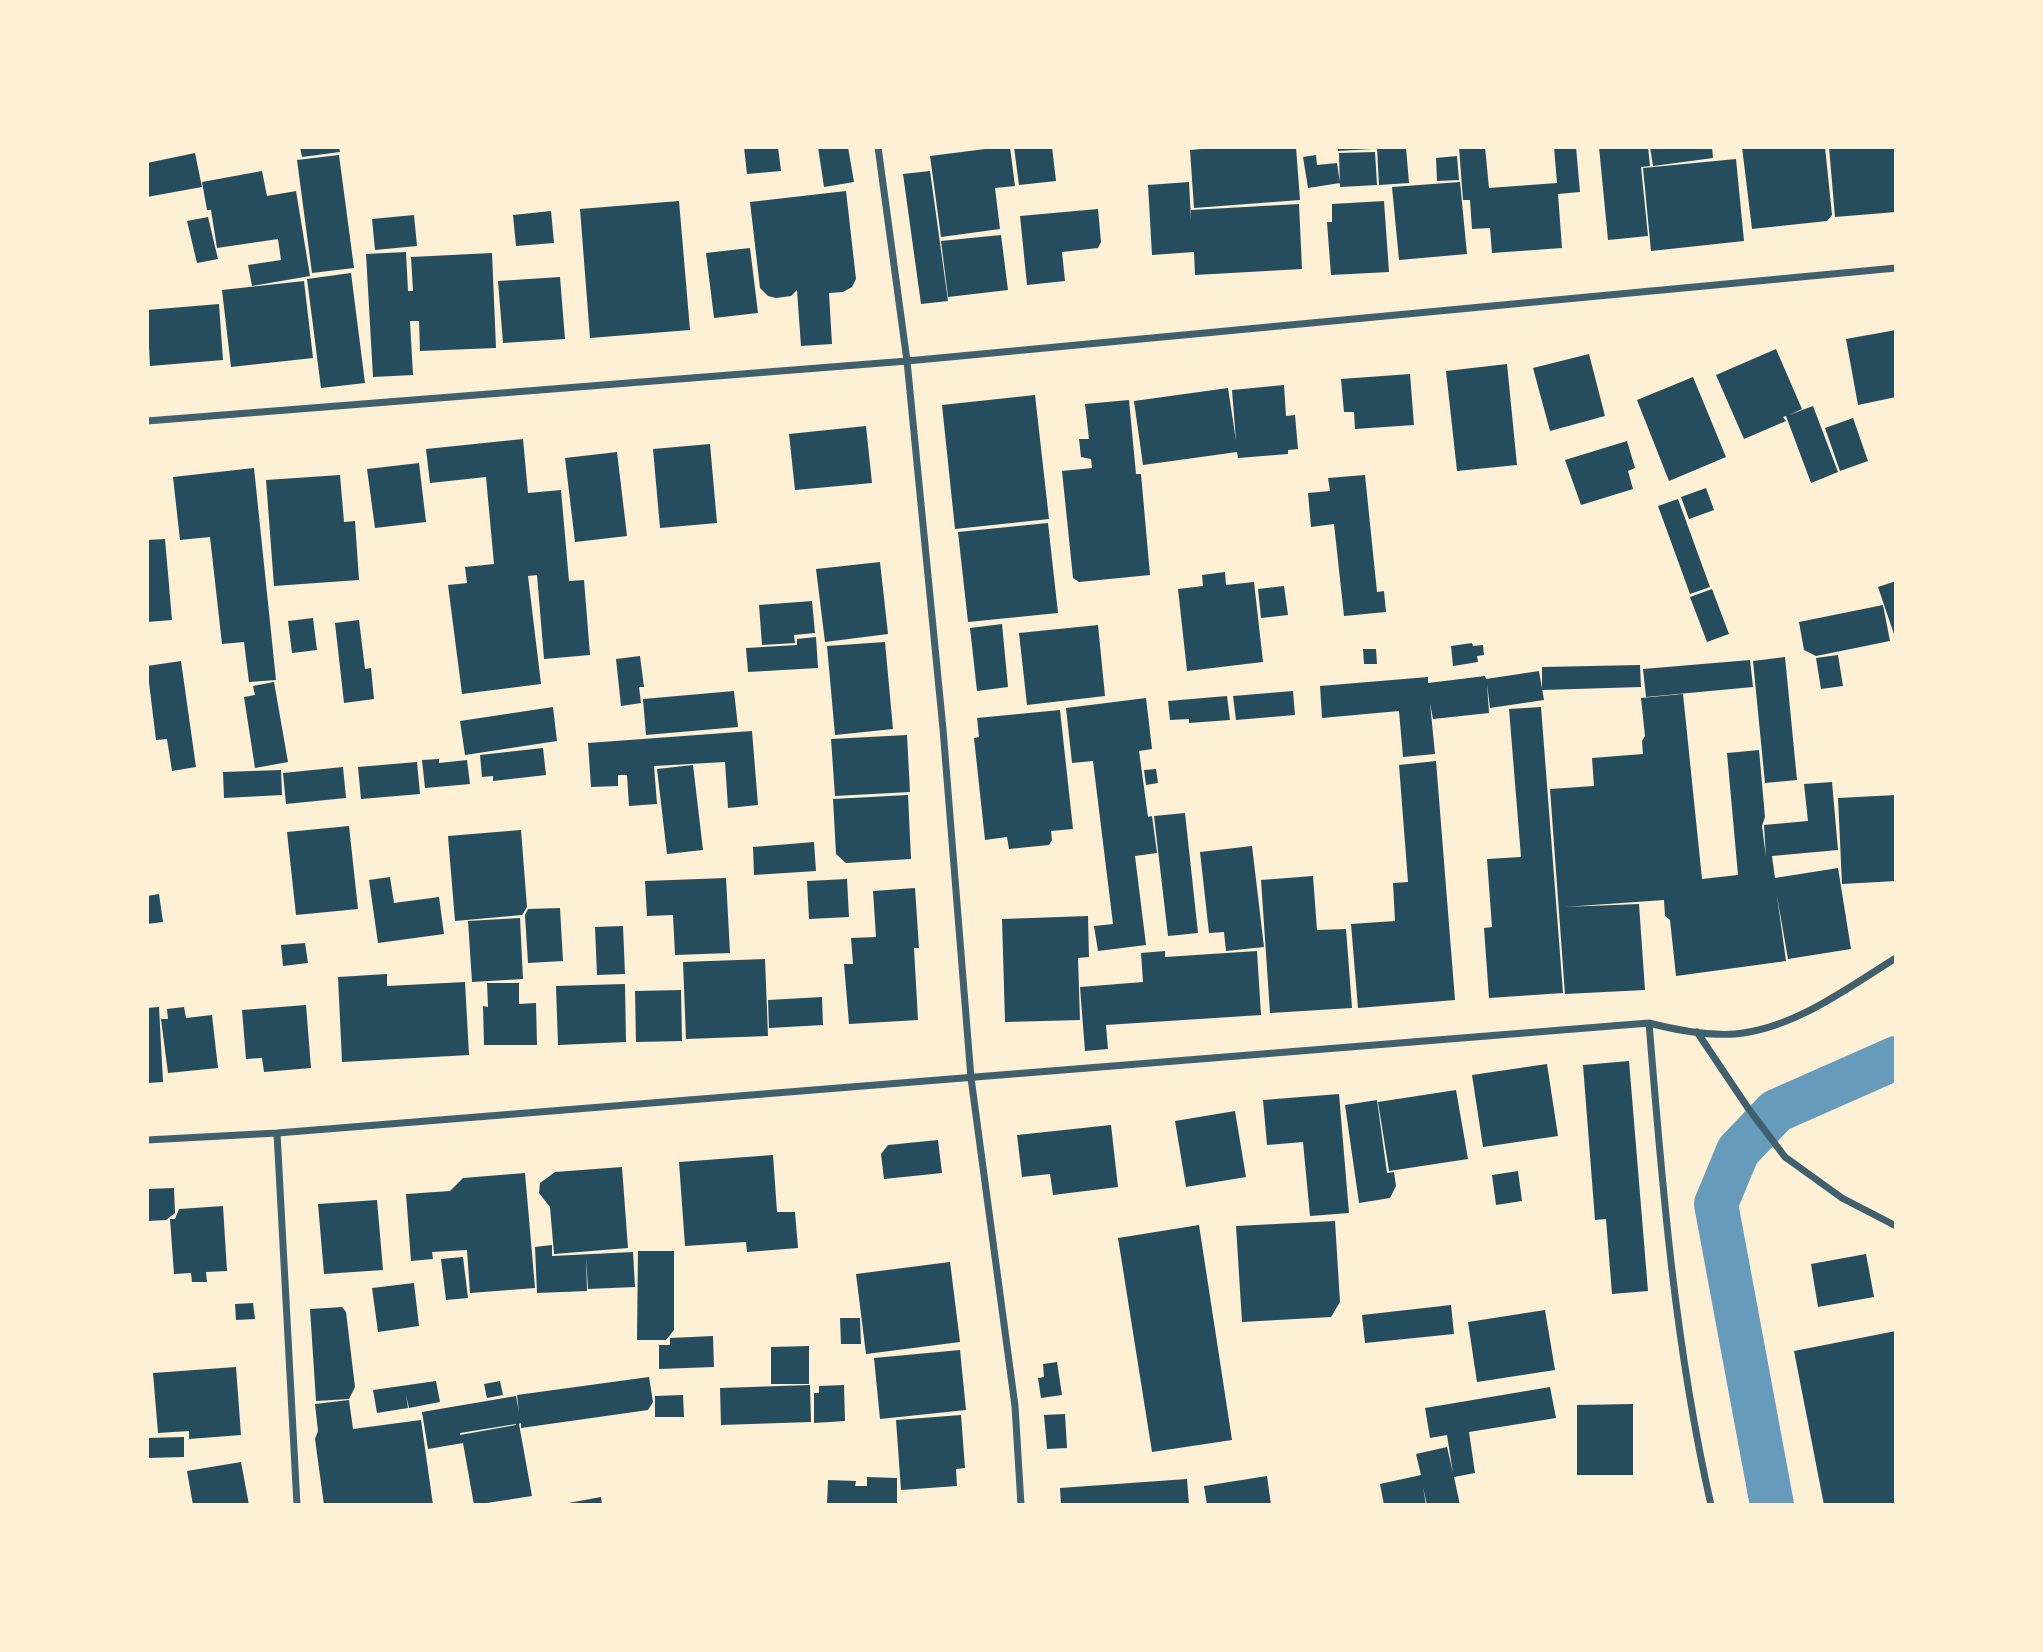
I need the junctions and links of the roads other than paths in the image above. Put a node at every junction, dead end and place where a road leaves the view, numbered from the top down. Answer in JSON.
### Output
{"nodes":[{"id":1,"x":878,"y":147,"type":"edge"},
{"id":2,"x":1896,"y":268,"type":"edge"},
{"id":3,"x":906,"y":361,"type":"junction"},
{"id":4,"x":147,"y":421,"type":"edge"},
{"id":5,"x":1896,"y":958,"type":"edge"},
{"id":6,"x":1649,"y":1023,"type":"junction"},
{"id":7,"x":1697,"y":1032,"type":"junction"},
{"id":8,"x":971,"y":1078,"type":"junction"},
{"id":9,"x":277,"y":1133,"type":"junction"},
{"id":10,"x":147,"y":1140,"type":"edge"},
{"id":11,"x":1896,"y":1226,"type":"edge"},
{"id":12,"x":297,"y":1505,"type":"edge"},
{"id":13,"x":1021,"y":1505,"type":"edge"},
{"id":14,"x":1711,"y":1505,"type":"edge"}],
"edges":[{"from":1,"to":3,"type":"street"},
{"from":2,"to":3,"type":"street"},
{"from":3,"to":4,"type":"street"},
{"from":3,"to":8,"type":"street"},
{"from":5,"to":7,"type":"street"},
{"from":6,"to":7,"type":"street"},
{"from":6,"to":8,"type":"street"},
{"from":6,"to":14,"type":"street"},
{"from":7,"to":11,"type":"street"},
{"from":8,"to":9,"type":"street"},
{"from":8,"to":13,"type":"street"},
{"from":9,"to":10,"type":"street"},
{"from":9,"to":12,"type":"street"}]}
